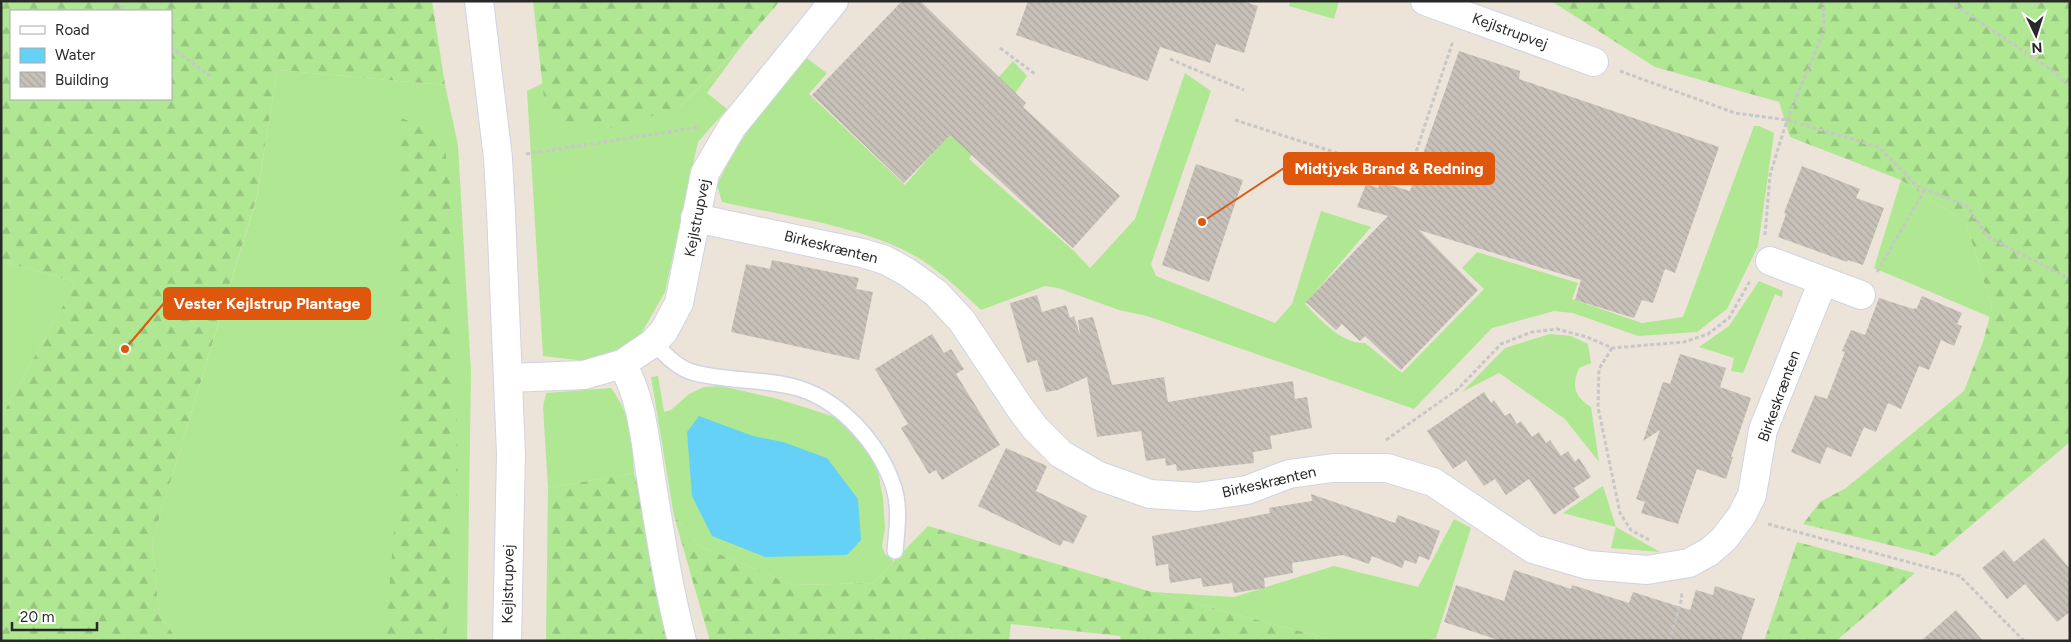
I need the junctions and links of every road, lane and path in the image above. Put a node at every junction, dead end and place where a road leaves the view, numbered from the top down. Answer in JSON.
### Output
{"nodes":[{"id":1,"x":116,"y":1,"type":"edge"},
{"id":2,"x":479,"y":1,"type":"edge"},
{"id":3,"x":834,"y":1,"type":"edge"},
{"id":4,"x":1425,"y":1,"type":"edge"},
{"id":5,"x":1823,"y":1,"type":"edge"},
{"id":6,"x":1949,"y":1,"type":"edge"},
{"id":7,"x":126,"y":10,"type":"edge"},
{"id":8,"x":1462,"y":14,"type":"junction"},
{"id":9,"x":172,"y":48,"type":"edge"},
{"id":10,"x":1000,"y":48,"type":"dead end"},
{"id":11,"x":1170,"y":59,"type":"dead end"},
{"id":12,"x":1594,"y":62,"type":"joint"},
{"id":13,"x":1035,"y":74,"type":"dead end"},
{"id":14,"x":210,"y":76,"type":"dead end"},
{"id":15,"x":2070,"y":88,"type":"edge"},
{"id":16,"x":1244,"y":90,"type":"dead end"},
{"id":17,"x":1235,"y":120,"type":"dead end"},
{"id":18,"x":1787,"y":120,"type":"junction"},
{"id":19,"x":732,"y":128,"type":"junction"},
{"id":20,"x":498,"y":158,"type":"junction"},
{"id":21,"x":1925,"y":189,"type":"junction"},
{"id":22,"x":695,"y":218,"type":"junction"},
{"id":23,"x":1763,"y":259,"type":"junction"},
{"id":24,"x":2070,"y":279,"type":"edge"},
{"id":25,"x":1823,"y":281,"type":"junction"},
{"id":26,"x":1860,"y":295,"type":"joint"},
{"id":27,"x":653,"y":343,"type":"junction"},
{"id":28,"x":1612,"y":348,"type":"junction"},
{"id":29,"x":622,"y":364,"type":"junction"},
{"id":30,"x":508,"y":378,"type":"junction"},
{"id":31,"x":1374,"y":466,"type":"junction"},
{"id":32,"x":1742,"y":515,"type":"junction"},
{"id":33,"x":895,"y":551,"type":"dead end"},
{"id":34,"x":1676,"y":566,"type":"junction"},
{"id":35,"x":507,"y":641,"type":"edge"},
{"id":36,"x":682,"y":641,"type":"edge"},
{"id":37,"x":1670,"y":641,"type":"edge"},
{"id":38,"x":2024,"y":641,"type":"edge"}],
"edges":[{"from":1,"to":7,"type":"path"},
{"from":2,"to":20,"type":"street","name":"Kejlstrupvej"},
{"from":3,"to":19,"type":"street","name":"Kejlstrupvej"},
{"from":4,"to":8,"type":"street","name":"Kejlstrupvej"},
{"from":5,"to":18,"type":"path"},
{"from":6,"to":15,"type":"path"},
{"from":8,"to":12,"type":"street","name":"Kejlstrupvej"},
{"from":8,"to":17,"type":"path"},
{"from":9,"to":14,"type":"path"},
{"from":10,"to":13,"type":"path"},
{"from":11,"to":16,"type":"path"},
{"from":12,"to":18,"type":"path"},
{"from":18,"to":21,"type":"path"},
{"from":18,"to":23,"type":"path"},
{"from":19,"to":20,"type":"path"},
{"from":19,"to":22,"type":"street","name":"Kejlstrupvej"},
{"from":20,"to":30,"type":"street","name":"Kejlstrupvej"},
{"from":21,"to":24,"type":"path"},
{"from":21,"to":26,"type":"path"},
{"from":22,"to":27,"type":"street","name":"Kejlstrupvej"},
{"from":22,"to":31,"type":"street","name":"Birkeskrænten"},
{"from":23,"to":25,"type":"street"},
{"from":23,"to":28,"type":"path"},
{"from":25,"to":26,"type":"street"},
{"from":25,"to":32,"type":"street","name":"Birkeskrænten"},
{"from":27,"to":29,"type":"street","name":"Kejlstrupvej"},
{"from":27,"to":33,"type":"lane"},
{"from":28,"to":31,"type":"path"},
{"from":28,"to":34,"type":"path"},
{"from":29,"to":30,"type":"street","name":"Kejlstrupvej"},
{"from":29,"to":36,"type":"street"},
{"from":30,"to":35,"type":"street","name":"Kejlstrupvej"},
{"from":31,"to":34,"type":"street","name":"Birkeskrænten"},
{"from":32,"to":34,"type":"street","name":"Birkeskrænten"},
{"from":32,"to":38,"type":"path"},
{"from":34,"to":37,"type":"path"}]}
